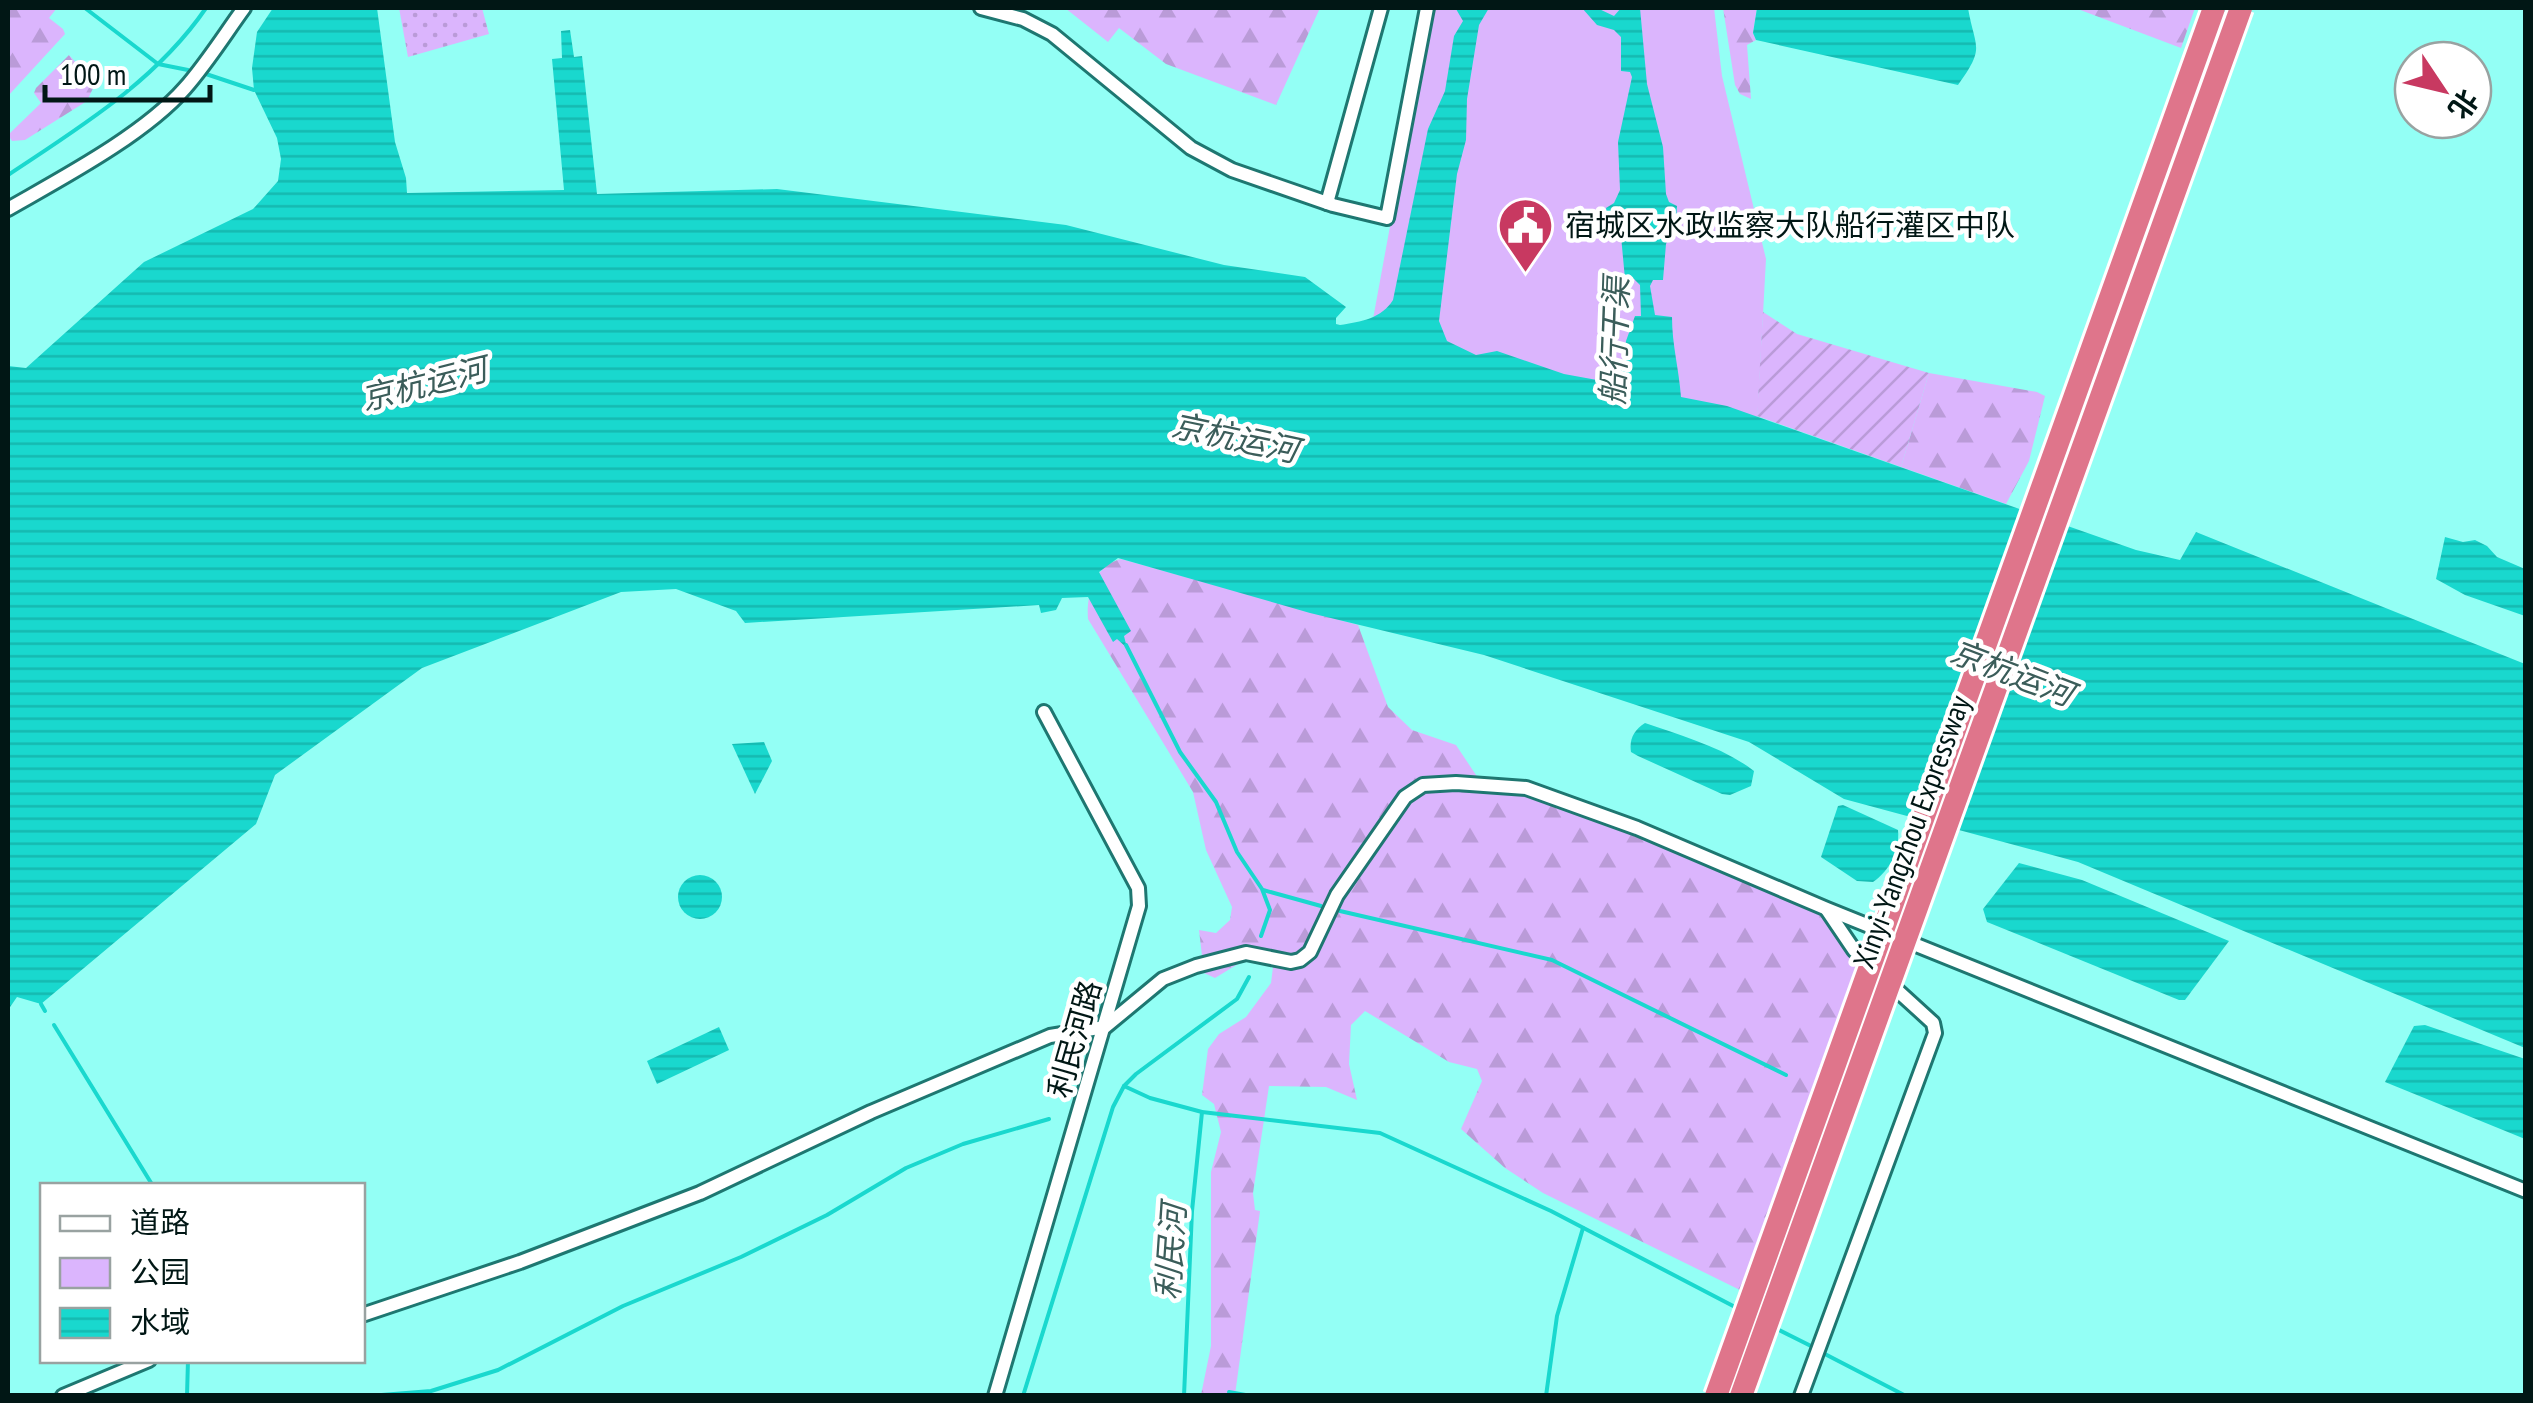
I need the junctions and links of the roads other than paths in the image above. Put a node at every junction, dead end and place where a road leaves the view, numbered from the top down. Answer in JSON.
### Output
{"nodes":[{"id":1,"x":244,"y":8,"type":"edge"},
{"id":2,"x":982,"y":8,"type":"edge"},
{"id":3,"x":1382,"y":8,"type":"edge"},
{"id":4,"x":1427,"y":8,"type":"edge"},
{"id":5,"x":2214,"y":8,"type":"edge"},
{"id":6,"x":2241,"y":8,"type":"edge"},
{"id":7,"x":1327,"y":203,"type":"junction"},
{"id":8,"x":8,"y":209,"type":"edge"},
{"id":9,"x":1044,"y":712,"type":"dead end"},
{"id":10,"x":1827,"y":909,"type":"junction"},
{"id":11,"x":1104,"y":1027,"type":"junction"},
{"id":12,"x":2526,"y":1191,"type":"edge"},
{"id":13,"x":365,"y":1315,"type":"edge"},
{"id":14,"x":142,"y":1363,"type":"edge"},
{"id":15,"x":1804,"y":1389,"type":"edge"},
{"id":16,"x":63,"y":1396,"type":"edge"},
{"id":17,"x":995,"y":1396,"type":"edge"},
{"id":18,"x":1716,"y":1396,"type":"edge"},
{"id":19,"x":1741,"y":1396,"type":"edge"}],
"edges":[{"from":1,"to":8,"type":"street"},
{"from":2,"to":7,"type":"street"},
{"from":3,"to":7,"type":"street"},
{"from":4,"to":7,"type":"street"},
{"from":5,"to":18,"type":"highway","name":"Xinyi-Yangzhou Expressway","bridge":true},
{"from":6,"to":19,"type":"highway","name":"Xinyi-Yangzhou Expressway","bridge":true},
{"from":9,"to":11,"type":"street","name":"利民河路"},
{"from":10,"to":11,"type":"street"},
{"from":10,"to":12,"type":"street"},
{"from":10,"to":15,"type":"street"},
{"from":11,"to":13,"type":"street"},
{"from":11,"to":17,"type":"street","name":"利民河路"},
{"from":14,"to":16,"type":"street"}]}
